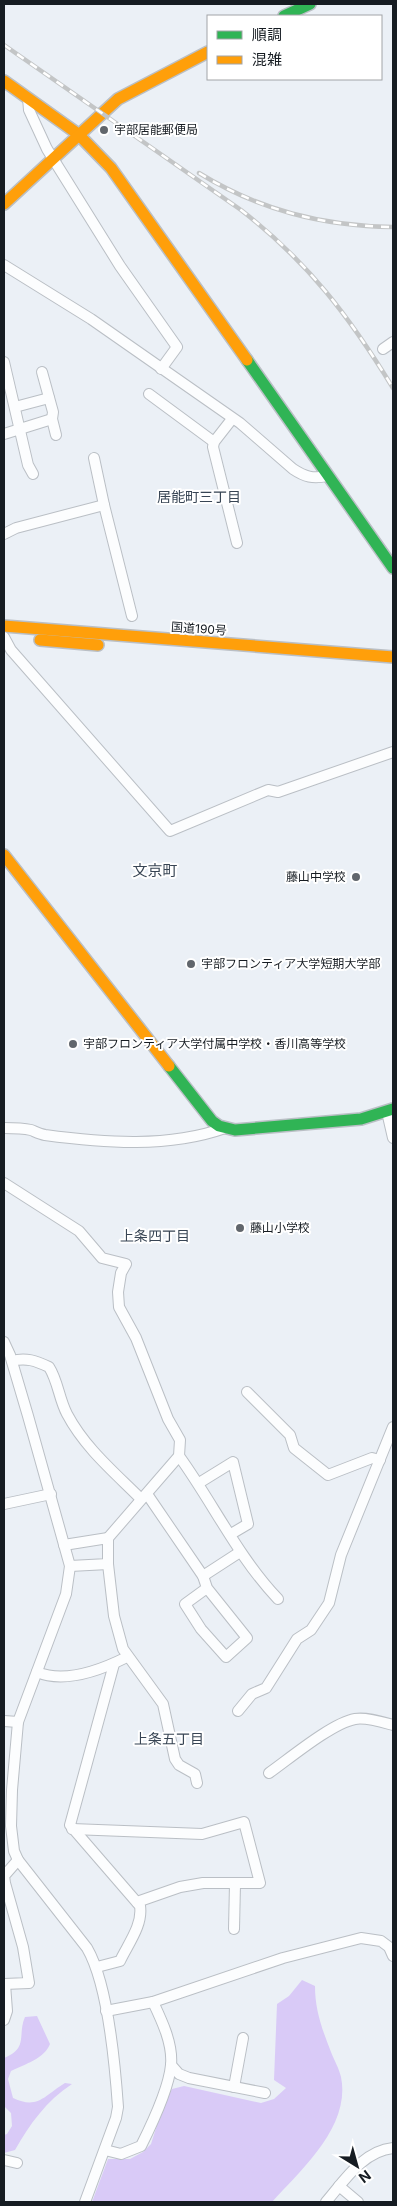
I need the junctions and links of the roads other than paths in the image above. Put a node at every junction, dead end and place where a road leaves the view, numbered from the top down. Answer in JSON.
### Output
{"nodes":[{"id":1,"x":310,"y":4,"type":"edge"},
{"id":2,"x":286,"y":15,"type":"edge"},
{"id":3,"x":207,"y":53,"type":"edge"},
{"id":4,"x":4,"y":81,"type":"edge"},
{"id":5,"x":28,"y":98,"type":"junction"},
{"id":6,"x":78,"y":134,"type":"junction"},
{"id":7,"x":53,"y":158,"type":"junction"},
{"id":8,"x":4,"y":204,"type":"edge"},
{"id":9,"x":4,"y":266,"type":"edge"},
{"id":10,"x":393,"y":342,"type":"edge"},
{"id":11,"x":382,"y":349,"type":"dead end"},
{"id":12,"x":4,"y":362,"type":"edge"},
{"id":13,"x":161,"y":369,"type":"junction"},
{"id":14,"x":42,"y":372,"type":"dead end"},
{"id":15,"x":148,"y":394,"type":"dead end"},
{"id":16,"x":49,"y":398,"type":"junction"},
{"id":17,"x":15,"y":408,"type":"junction"},
{"id":18,"x":52,"y":419,"type":"junction"},
{"id":19,"x":232,"y":419,"type":"junction"},
{"id":20,"x":20,"y":429,"type":"junction"},
{"id":21,"x":4,"y":434,"type":"edge"},
{"id":22,"x":56,"y":435,"type":"dead end"},
{"id":23,"x":214,"y":442,"type":"junction"},
{"id":24,"x":94,"y":458,"type":"dead end"},
{"id":25,"x":33,"y":474,"type":"dead end"},
{"id":26,"x":327,"y":476,"type":"junction"},
{"id":27,"x":104,"y":505,"type":"junction"},
{"id":28,"x":4,"y":534,"type":"edge"},
{"id":29,"x":237,"y":543,"type":"dead end"},
{"id":30,"x":393,"y":568,"type":"edge"},
{"id":31,"x":132,"y":616,"type":"dead end"},
{"id":32,"x":4,"y":626,"type":"edge"},
{"id":33,"x":4,"y":636,"type":"edge"},
{"id":34,"x":393,"y":657,"type":"edge"},
{"id":35,"x":393,"y":666,"type":"edge"},
{"id":36,"x":393,"y":752,"type":"edge"},
{"id":37,"x":4,"y":855,"type":"edge"},
{"id":38,"x":390,"y":1110,"type":"edge"},
{"id":39,"x":4,"y":1128,"type":"edge"},
{"id":40,"x":225,"y":1128,"type":"junction"},
{"id":41,"x":393,"y":1138,"type":"edge"},
{"id":42,"x":4,"y":1183,"type":"edge"},
{"id":43,"x":4,"y":1342,"type":"edge"},
{"id":44,"x":12,"y":1361,"type":"junction"},
{"id":45,"x":248,"y":1392,"type":"dead end"},
{"id":46,"x":393,"y":1427,"type":"edge"},
{"id":47,"x":180,"y":1456,"type":"junction"},
{"id":48,"x":380,"y":1460,"type":"junction"},
{"id":49,"x":199,"y":1484,"type":"junction"},
{"id":50,"x":51,"y":1494,"type":"junction"},
{"id":51,"x":144,"y":1496,"type":"junction"},
{"id":52,"x":4,"y":1504,"type":"edge"},
{"id":53,"x":231,"y":1534,"type":"junction"},
{"id":54,"x":108,"y":1538,"type":"junction"},
{"id":55,"x":64,"y":1545,"type":"junction"},
{"id":56,"x":240,"y":1552,"type":"junction"},
{"id":57,"x":108,"y":1564,"type":"junction"},
{"id":58,"x":70,"y":1566,"type":"junction"},
{"id":59,"x":203,"y":1576,"type":"junction"},
{"id":60,"x":207,"y":1588,"type":"junction"},
{"id":61,"x":278,"y":1599,"type":"dead end"},
{"id":62,"x":127,"y":1657,"type":"junction"},
{"id":63,"x":114,"y":1664,"type":"junction"},
{"id":64,"x":37,"y":1672,"type":"junction"},
{"id":65,"x":238,"y":1711,"type":"dead end"},
{"id":66,"x":4,"y":1721,"type":"edge"},
{"id":67,"x":18,"y":1722,"type":"junction"},
{"id":68,"x":393,"y":1725,"type":"edge"},
{"id":69,"x":269,"y":1773,"type":"dead end"},
{"id":70,"x":197,"y":1783,"type":"dead end"},
{"id":71,"x":72,"y":1829,"type":"junction"},
{"id":72,"x":18,"y":1860,"type":"junction"},
{"id":73,"x":235,"y":1884,"type":"junction"},
{"id":74,"x":137,"y":1902,"type":"junction"},
{"id":75,"x":234,"y":1929,"type":"dead end"},
{"id":76,"x":393,"y":1956,"type":"edge"},
{"id":77,"x":97,"y":1967,"type":"junction"},
{"id":78,"x":4,"y":1984,"type":"edge"},
{"id":79,"x":153,"y":2002,"type":"junction"},
{"id":80,"x":106,"y":2011,"type":"junction"},
{"id":81,"x":4,"y":2018,"type":"edge"},
{"id":82,"x":243,"y":2038,"type":"dead end"},
{"id":83,"x":171,"y":2065,"type":"junction"},
{"id":84,"x":234,"y":2087,"type":"junction"},
{"id":85,"x":265,"y":2092,"type":"dead end"},
{"id":86,"x":393,"y":2148,"type":"edge"},
{"id":87,"x":105,"y":2150,"type":"junction"},
{"id":88,"x":4,"y":2160,"type":"edge"},
{"id":89,"x":17,"y":2163,"type":"dead end"},
{"id":90,"x":339,"y":2186,"type":"junction"},
{"id":91,"x":85,"y":2202,"type":"edge"},
{"id":92,"x":326,"y":2202,"type":"edge"},
{"id":93,"x":358,"y":2202,"type":"edge"}],
"edges":[{"from":1,"to":2,"type":"main road"},
{"from":3,"to":6,"type":"main road"},
{"from":4,"to":5,"type":"main road"},
{"from":5,"to":6,"type":"main road"},
{"from":5,"to":7,"type":"street"},
{"from":6,"to":7,"type":"main road"},
{"from":6,"to":26,"type":"main road"},
{"from":7,"to":8,"type":"main road"},
{"from":7,"to":13,"type":"street"},
{"from":9,"to":13,"type":"street"},
{"from":10,"to":11,"type":"street"},
{"from":12,"to":17,"type":"street"},
{"from":13,"to":19,"type":"street"},
{"from":14,"to":16,"type":"street"},
{"from":15,"to":23,"type":"street"},
{"from":16,"to":17,"type":"street"},
{"from":16,"to":18,"type":"street"},
{"from":17,"to":20,"type":"street"},
{"from":18,"to":20,"type":"street"},
{"from":18,"to":22,"type":"street"},
{"from":19,"to":23,"type":"street"},
{"from":19,"to":26,"type":"street"},
{"from":20,"to":21,"type":"street"},
{"from":20,"to":25,"type":"street"},
{"from":23,"to":29,"type":"street"},
{"from":24,"to":27,"type":"street"},
{"from":26,"to":30,"type":"main road"},
{"from":27,"to":28,"type":"street"},
{"from":27,"to":31,"type":"street"},
{"from":32,"to":34,"type":"main road","name":"国道190号"},
{"from":33,"to":35,"type":"main road","name":"国道190号"},
{"from":33,"to":36,"type":"street"},
{"from":37,"to":40,"type":"main road"},
{"from":38,"to":40,"type":"main road"},
{"from":38,"to":41,"type":"street"},
{"from":39,"to":40,"type":"street"},
{"from":42,"to":47,"type":"street"},
{"from":43,"to":44,"type":"street"},
{"from":44,"to":50,"type":"street"},
{"from":44,"to":51,"type":"street"},
{"from":45,"to":48,"type":"street"},
{"from":46,"to":48,"type":"street"},
{"from":47,"to":49,"type":"street"},
{"from":47,"to":51,"type":"street"},
{"from":48,"to":65,"type":"street"},
{"from":49,"to":53,"type":"street"},
{"from":49,"to":53,"type":"street"},
{"from":50,"to":52,"type":"street"},
{"from":50,"to":55,"type":"street"},
{"from":51,"to":54,"type":"street"},
{"from":51,"to":59,"type":"street"},
{"from":53,"to":56,"type":"street"},
{"from":54,"to":55,"type":"street"},
{"from":54,"to":57,"type":"street"},
{"from":55,"to":58,"type":"street"},
{"from":56,"to":59,"type":"street"},
{"from":56,"to":61,"type":"street"},
{"from":57,"to":58,"type":"street"},
{"from":57,"to":62,"type":"street"},
{"from":58,"to":64,"type":"street"},
{"from":59,"to":60,"type":"street"},
{"from":60,"to":60,"type":"street"},
{"from":62,"to":63,"type":"street"},
{"from":62,"to":70,"type":"street"},
{"from":63,"to":64,"type":"street"},
{"from":63,"to":71,"type":"street"},
{"from":64,"to":67,"type":"street"},
{"from":66,"to":67,"type":"street"},
{"from":67,"to":72,"type":"street"},
{"from":68,"to":69,"type":"street"},
{"from":71,"to":73,"type":"street"},
{"from":71,"to":74,"type":"street"},
{"from":72,"to":77,"type":"street"},
{"from":72,"to":78,"type":"street"},
{"from":73,"to":74,"type":"street"},
{"from":73,"to":75,"type":"street"},
{"from":74,"to":77,"type":"street"},
{"from":76,"to":79,"type":"street"},
{"from":77,"to":80,"type":"street"},
{"from":78,"to":81,"type":"street"},
{"from":79,"to":80,"type":"street"},
{"from":79,"to":83,"type":"street"},
{"from":80,"to":87,"type":"street"},
{"from":82,"to":84,"type":"street"},
{"from":83,"to":84,"type":"street"},
{"from":83,"to":87,"type":"street"},
{"from":84,"to":85,"type":"street"},
{"from":86,"to":90,"type":"street"},
{"from":87,"to":91,"type":"street"},
{"from":88,"to":89,"type":"street"},
{"from":90,"to":92,"type":"street"},
{"from":90,"to":93,"type":"street"}]}
